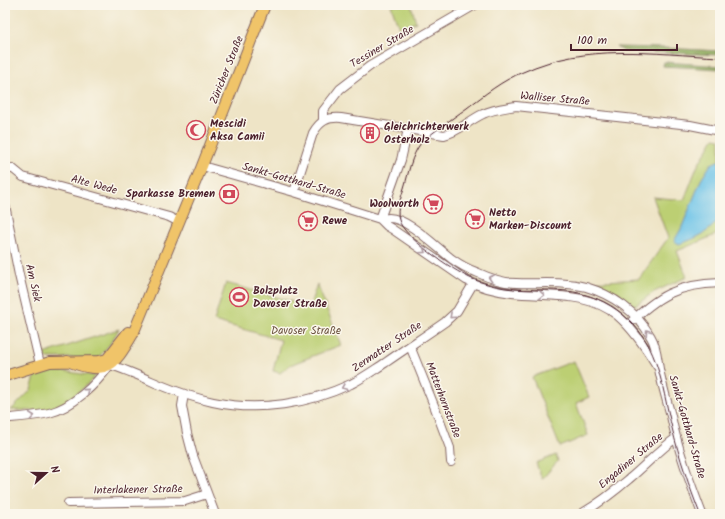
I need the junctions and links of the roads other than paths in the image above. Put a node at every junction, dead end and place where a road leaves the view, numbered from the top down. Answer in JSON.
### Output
{"nodes":[{"id":1,"x":265,"y":5,"type":"edge"},
{"id":2,"x":476,"y":5,"type":"edge"},
{"id":3,"x":323,"y":120,"type":"junction"},
{"id":4,"x":408,"y":129,"type":"junction"},
{"id":5,"x":720,"y":131,"type":"edge"},
{"id":6,"x":202,"y":166,"type":"junction"},
{"id":7,"x":5,"y":170,"type":"edge"},
{"id":8,"x":294,"y":192,"type":"junction"},
{"id":9,"x":5,"y":205,"type":"edge"},
{"id":10,"x":380,"y":219,"type":"junction"},
{"id":11,"x":179,"y":222,"type":"junction"},
{"id":12,"x":419,"y":232,"type":"junction"},
{"id":13,"x":410,"y":242,"type":"junction"},
{"id":14,"x":720,"y":283,"type":"edge"},
{"id":15,"x":473,"y":284,"type":"junction"},
{"id":16,"x":636,"y":317,"type":"junction"},
{"id":17,"x":628,"y":325,"type":"junction"},
{"id":18,"x":410,"y":346,"type":"junction"},
{"id":19,"x":108,"y":362,"type":"junction"},
{"id":20,"x":40,"y":364,"type":"junction"},
{"id":21,"x":659,"y":369,"type":"junction"},
{"id":22,"x":5,"y":376,"type":"edge"},
{"id":23,"x":184,"y":394,"type":"junction"},
{"id":24,"x":5,"y":420,"type":"edge"},
{"id":25,"x":676,"y":438,"type":"junction"},
{"id":26,"x":451,"y":462,"type":"dead end"},
{"id":27,"x":207,"y":494,"type":"junction"},
{"id":28,"x":68,"y":503,"type":"dead end"},
{"id":29,"x":215,"y":514,"type":"edge"},
{"id":30,"x":581,"y":514,"type":"edge"},
{"id":31,"x":702,"y":514,"type":"edge"}],
"edges":[{"from":1,"to":6,"type":"main road","name":"Züricher Straße"},
{"from":2,"to":3,"type":"street","name":"Tessiner Straße"},
{"from":3,"to":4,"type":"street","name":"Walliser Straße"},
{"from":3,"to":8,"type":"street","name":"Tessiner Straße"},
{"from":4,"to":5,"type":"street","name":"Walliser Straße"},
{"from":4,"to":10,"type":"street"},
{"from":6,"to":8,"type":"street","name":"Sankt-Gotthard-Straße"},
{"from":6,"to":11,"type":"main road"},
{"from":7,"to":11,"type":"street","name":"Alte Wede"},
{"from":8,"to":10,"type":"street","name":"Sankt-Gotthard-Straße"},
{"from":9,"to":20,"type":"street","name":"Am Siek"},
{"from":10,"to":12,"type":"street","name":"Sankt-Gotthard-Straße"},
{"from":10,"to":13,"type":"street","name":"Sankt-Gotthard-Straße"},
{"from":11,"to":19,"type":"main road"},
{"from":12,"to":13,"type":"street"},
{"from":16,"to":12,"type":"street","name":"Sankt-Gotthard-Straße","one_way":true},
{"from":13,"to":15,"type":"street","name":"Sankt-Gotthard-Straße","one_way":true},
{"from":14,"to":16,"type":"street"},
{"from":15,"to":17,"type":"street","name":"Sankt-Gotthard-Straße","one_way":true},
{"from":15,"to":18,"type":"street","name":"Zermatter Straße","one_way":true},
{"from":16,"to":17,"type":"street"},
{"from":21,"to":16,"type":"street","name":"Sankt-Gotthard-Straße","one_way":true},
{"from":17,"to":21,"type":"street","name":"Sankt-Gotthard-Straße"},
{"from":18,"to":23,"type":"street","name":"Zermatter Straße","one_way":true},
{"from":18,"to":26,"type":"street","name":"Matterhornstraße"},
{"from":19,"to":20,"type":"main road"},
{"from":19,"to":23,"type":"street","name":"Zermatter Straße"},
{"from":24,"to":19,"type":"street","one_way":true},
{"from":20,"to":22,"type":"main road"},
{"from":21,"to":25,"type":"street","name":"Sankt-Gotthard-Straße"},
{"from":23,"to":27,"type":"street"},
{"from":25,"to":30,"type":"street","name":"Engadiner Straße"},
{"from":25,"to":31,"type":"street","name":"Sankt-Gotthard-Straße"},
{"from":27,"to":28,"type":"street","name":"Interlakener Straße"},
{"from":27,"to":29,"type":"street"}]}
